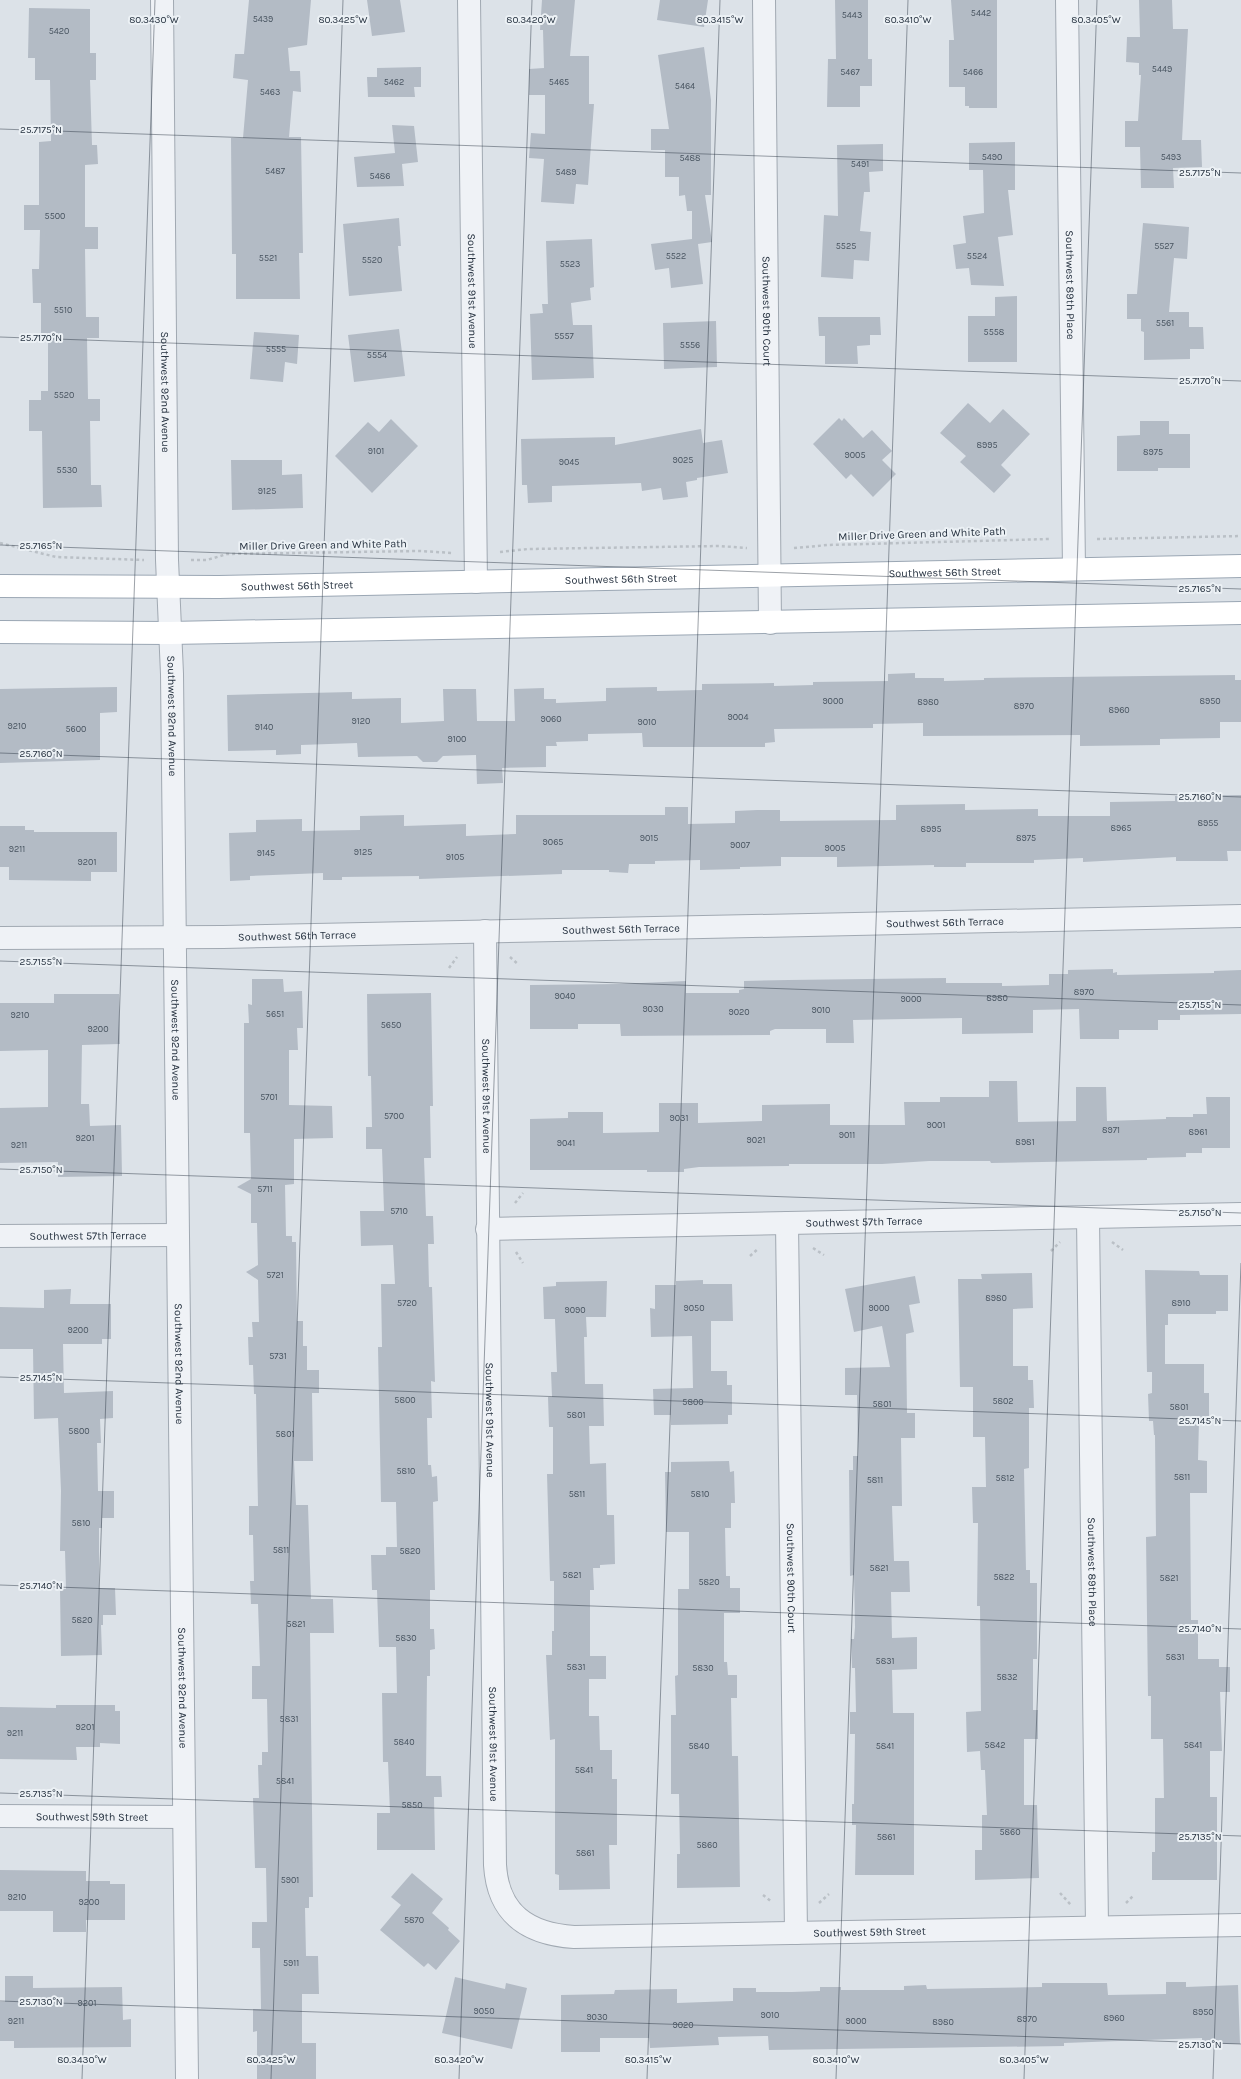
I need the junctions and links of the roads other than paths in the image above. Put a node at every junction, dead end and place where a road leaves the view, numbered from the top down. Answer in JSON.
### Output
{"nodes":[{"id":1,"x":162,"y":0,"type":"edge"},
{"id":2,"x":470,"y":0,"type":"edge"},
{"id":3,"x":764,"y":0,"type":"edge"},
{"id":4,"x":1067,"y":0,"type":"edge"},
{"id":5,"x":1241,"y":566,"type":"edge"},
{"id":6,"x":1074,"y":570,"type":"junction"},
{"id":7,"x":770,"y":577,"type":"junction"},
{"id":8,"x":476,"y":582,"type":"junction"},
{"id":9,"x":0,"y":586,"type":"edge"},
{"id":10,"x":167,"y":587,"type":"junction"},
{"id":11,"x":1241,"y":613,"type":"edge"},
{"id":12,"x":770,"y":622,"type":"junction"},
{"id":13,"x":0,"y":632,"type":"edge"},
{"id":14,"x":169,"y":633,"type":"junction"},
{"id":15,"x":1241,"y":916,"type":"edge"},
{"id":16,"x":485,"y":931,"type":"junction"},
{"id":17,"x":174,"y":937,"type":"junction"},
{"id":18,"x":0,"y":938,"type":"edge"},
{"id":19,"x":1241,"y":1214,"type":"edge"},
{"id":20,"x":1088,"y":1218,"type":"junction"},
{"id":21,"x":787,"y":1223,"type":"junction"},
{"id":22,"x":487,"y":1229,"type":"junction"},
{"id":23,"x":177,"y":1235,"type":"junction"},
{"id":24,"x":0,"y":1236,"type":"edge"},
{"id":25,"x":0,"y":1816,"type":"edge"},
{"id":26,"x":184,"y":1817,"type":"junction"},
{"id":27,"x":508,"y":1907,"type":"joint"},
{"id":28,"x":1241,"y":1925,"type":"edge"},
{"id":29,"x":1097,"y":1926,"type":"junction"},
{"id":30,"x":796,"y":1933,"type":"junction"},
{"id":31,"x":187,"y":2079,"type":"edge"}],
"edges":[{"from":1,"to":10,"type":"street","name":"Southwest 92nd Avenue"},
{"from":2,"to":8,"type":"street","name":"Southwest 91st Avenue"},
{"from":3,"to":7,"type":"street","name":"Southwest 90th Court"},
{"from":4,"to":6,"type":"street","name":"Southwest 89th Place"},
{"from":5,"to":6,"type":"main road","name":"Southwest 56th Street"},
{"from":6,"to":7,"type":"main road","name":"Southwest 56th Street"},
{"from":7,"to":8,"type":"main road","name":"Southwest 56th Street"},
{"from":7,"to":12,"type":"street","name":"Southwest 90th Court"},
{"from":8,"to":10,"type":"main road","name":"Southwest 56th Street"},
{"from":9,"to":10,"type":"main road","name":"Southwest 56th Street"},
{"from":10,"to":14,"type":"street","name":"Southwest 92nd Avenue"},
{"from":11,"to":12,"type":"main road"},
{"from":12,"to":14,"type":"main road"},
{"from":13,"to":14,"type":"main road"},
{"from":14,"to":17,"type":"street","name":"Southwest 92nd Avenue"},
{"from":15,"to":16,"type":"street","name":"Southwest 56th Terrace"},
{"from":16,"to":17,"type":"street","name":"Southwest 56th Terrace"},
{"from":16,"to":22,"type":"street","name":"Southwest 91st Avenue"},
{"from":17,"to":18,"type":"street","name":"Southwest 56th Terrace"},
{"from":17,"to":23,"type":"street","name":"Southwest 92nd Avenue"},
{"from":19,"to":20,"type":"street","name":"Southwest 57th Terrace"},
{"from":20,"to":21,"type":"street","name":"Southwest 57th Terrace"},
{"from":20,"to":29,"type":"street","name":"Southwest 89th Place"},
{"from":21,"to":22,"type":"street","name":"Southwest 57th Terrace"},
{"from":21,"to":30,"type":"street","name":"Southwest 90th Court"},
{"from":22,"to":27,"type":"street","name":"Southwest 91st Avenue"},
{"from":23,"to":24,"type":"street","name":"Southwest 57th Terrace"},
{"from":23,"to":26,"type":"street","name":"Southwest 92nd Avenue"},
{"from":25,"to":26,"type":"street","name":"Southwest 59th Street"},
{"from":26,"to":31,"type":"street","name":"Southwest 92nd Avenue"},
{"from":27,"to":30,"type":"street","name":"Southwest 59th Street"},
{"from":28,"to":29,"type":"street","name":"Southwest 59th Street"},
{"from":29,"to":30,"type":"street","name":"Southwest 59th Street"}]}
